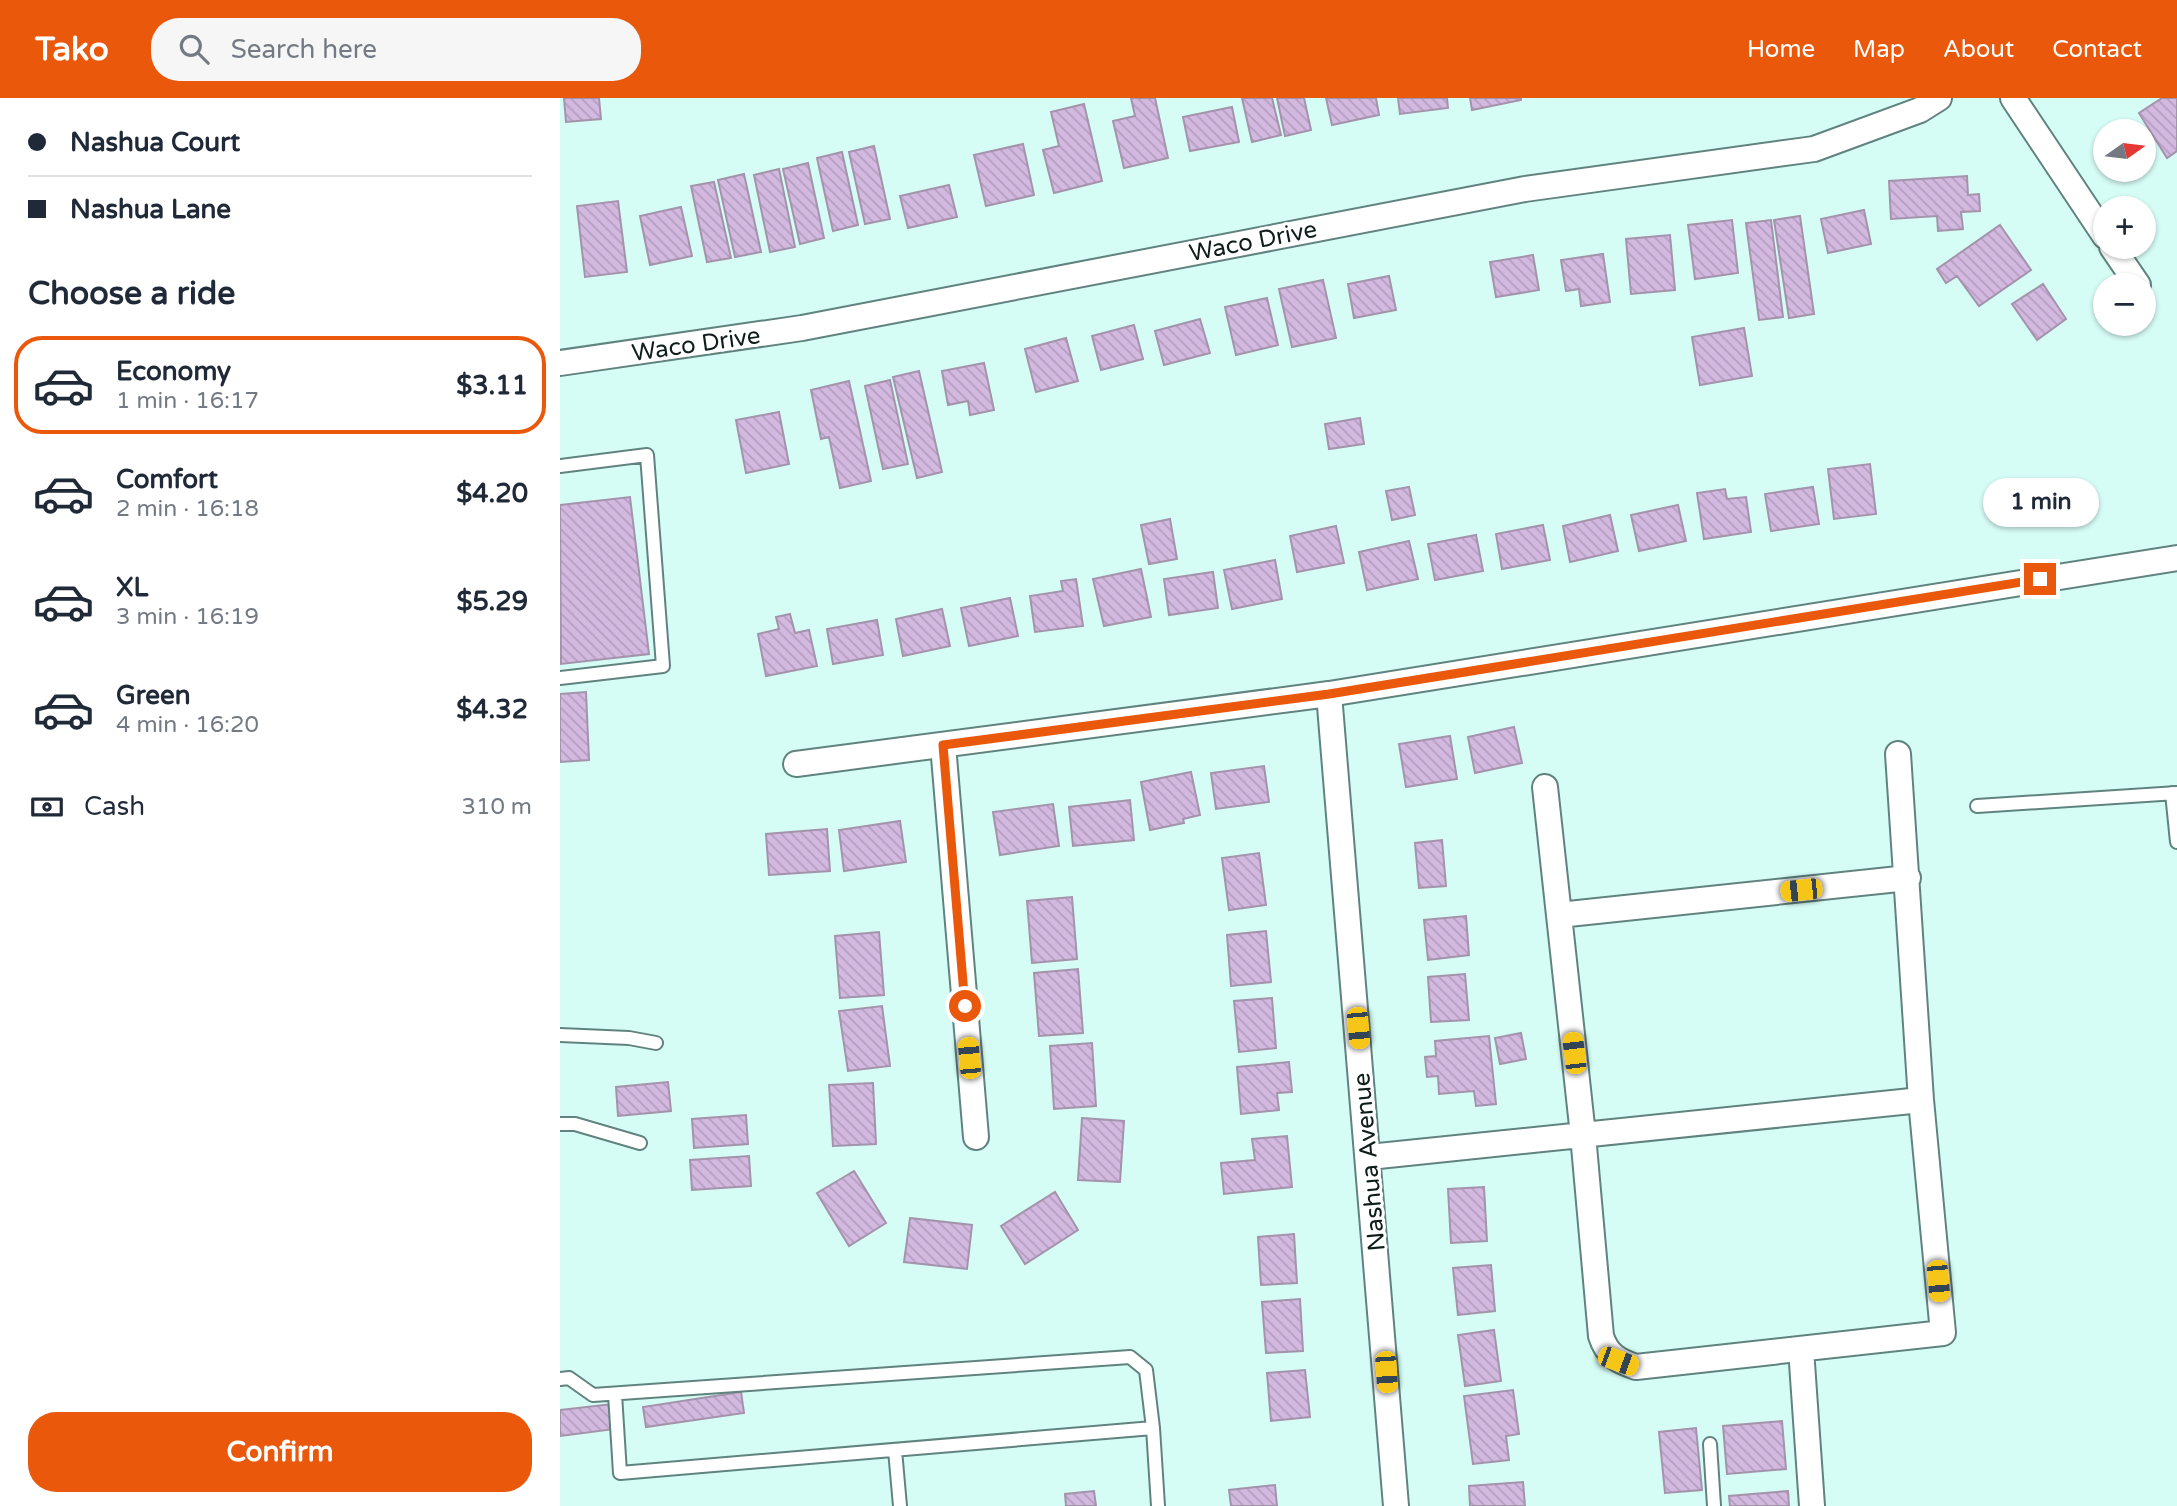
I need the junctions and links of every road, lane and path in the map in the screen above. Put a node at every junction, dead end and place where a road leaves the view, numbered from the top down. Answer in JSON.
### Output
{"nodes":[{"id":1,"x":1939,"y":98,"type":"edge"},
{"id":2,"x":2013,"y":98,"type":"edge"},
{"id":3,"x":2093,"y":218,"type":"edge"},
{"id":4,"x":560,"y":363,"type":"edge"},
{"id":5,"x":560,"y":466,"type":"edge"},
{"id":6,"x":2177,"y":558,"type":"edge"},
{"id":7,"x":560,"y":678,"type":"edge"},
{"id":8,"x":1329,"y":694,"type":"junction"},
{"id":9,"x":943,"y":745,"type":"junction"},
{"id":10,"x":1898,"y":754,"type":"dead end"},
{"id":11,"x":796,"y":764,"type":"dead end"},
{"id":12,"x":1545,"y":787,"type":"dead end"},
{"id":13,"x":2175,"y":793,"type":"edge"},
{"id":14,"x":1977,"y":806,"type":"dead end"},
{"id":15,"x":2177,"y":842,"type":"edge"},
{"id":16,"x":1908,"y":878,"type":"junction"},
{"id":17,"x":1559,"y":915,"type":"junction"},
{"id":18,"x":560,"y":1035,"type":"edge"},
{"id":19,"x":656,"y":1042,"type":"dead end"},
{"id":20,"x":1921,"y":1100,"type":"junction"},
{"id":21,"x":560,"y":1124,"type":"edge"},
{"id":22,"x":1583,"y":1135,"type":"junction"},
{"id":23,"x":976,"y":1137,"type":"dead end"},
{"id":24,"x":639,"y":1143,"type":"dead end"},
{"id":25,"x":1369,"y":1157,"type":"junction"},
{"id":26,"x":1801,"y":1349,"type":"junction"},
{"id":27,"x":560,"y":1379,"type":"edge"},
{"id":28,"x":614,"y":1394,"type":"junction"},
{"id":29,"x":1153,"y":1428,"type":"junction"},
{"id":30,"x":1710,"y":1444,"type":"dead end"},
{"id":31,"x":895,"y":1450,"type":"junction"},
{"id":32,"x":900,"y":1506,"type":"edge"},
{"id":33,"x":1158,"y":1506,"type":"edge"},
{"id":34,"x":1396,"y":1506,"type":"edge"},
{"id":35,"x":1714,"y":1506,"type":"edge"},
{"id":36,"x":1812,"y":1506,"type":"edge"}],
"edges":[{"from":1,"to":4,"type":"street","name":"Waco Drive"},
{"from":2,"to":3,"type":"street"},
{"from":5,"to":7,"type":"lane"},
{"from":6,"to":8,"type":"street"},
{"from":8,"to":9,"type":"street"},
{"from":8,"to":25,"type":"street","name":"Nashua Avenue"},
{"from":9,"to":11,"type":"street"},
{"from":9,"to":23,"type":"street"},
{"from":10,"to":16,"type":"street"},
{"from":12,"to":17,"type":"street"},
{"from":13,"to":14,"type":"lane"},
{"from":13,"to":15,"type":"lane"},
{"from":16,"to":17,"type":"street"},
{"from":16,"to":20,"type":"street"},
{"from":17,"to":22,"type":"street"},
{"from":18,"to":19,"type":"lane"},
{"from":20,"to":22,"type":"street"},
{"from":20,"to":26,"type":"street"},
{"from":21,"to":24,"type":"lane"},
{"from":22,"to":25,"type":"street"},
{"from":22,"to":26,"type":"street"},
{"from":25,"to":34,"type":"street","name":"Nashua Avenue"},
{"from":26,"to":36,"type":"street"},
{"from":27,"to":28,"type":"lane"},
{"from":28,"to":29,"type":"lane"},
{"from":28,"to":31,"type":"lane"},
{"from":29,"to":31,"type":"lane"},
{"from":29,"to":33,"type":"lane"},
{"from":30,"to":35,"type":"lane"},
{"from":31,"to":32,"type":"lane"}]}
